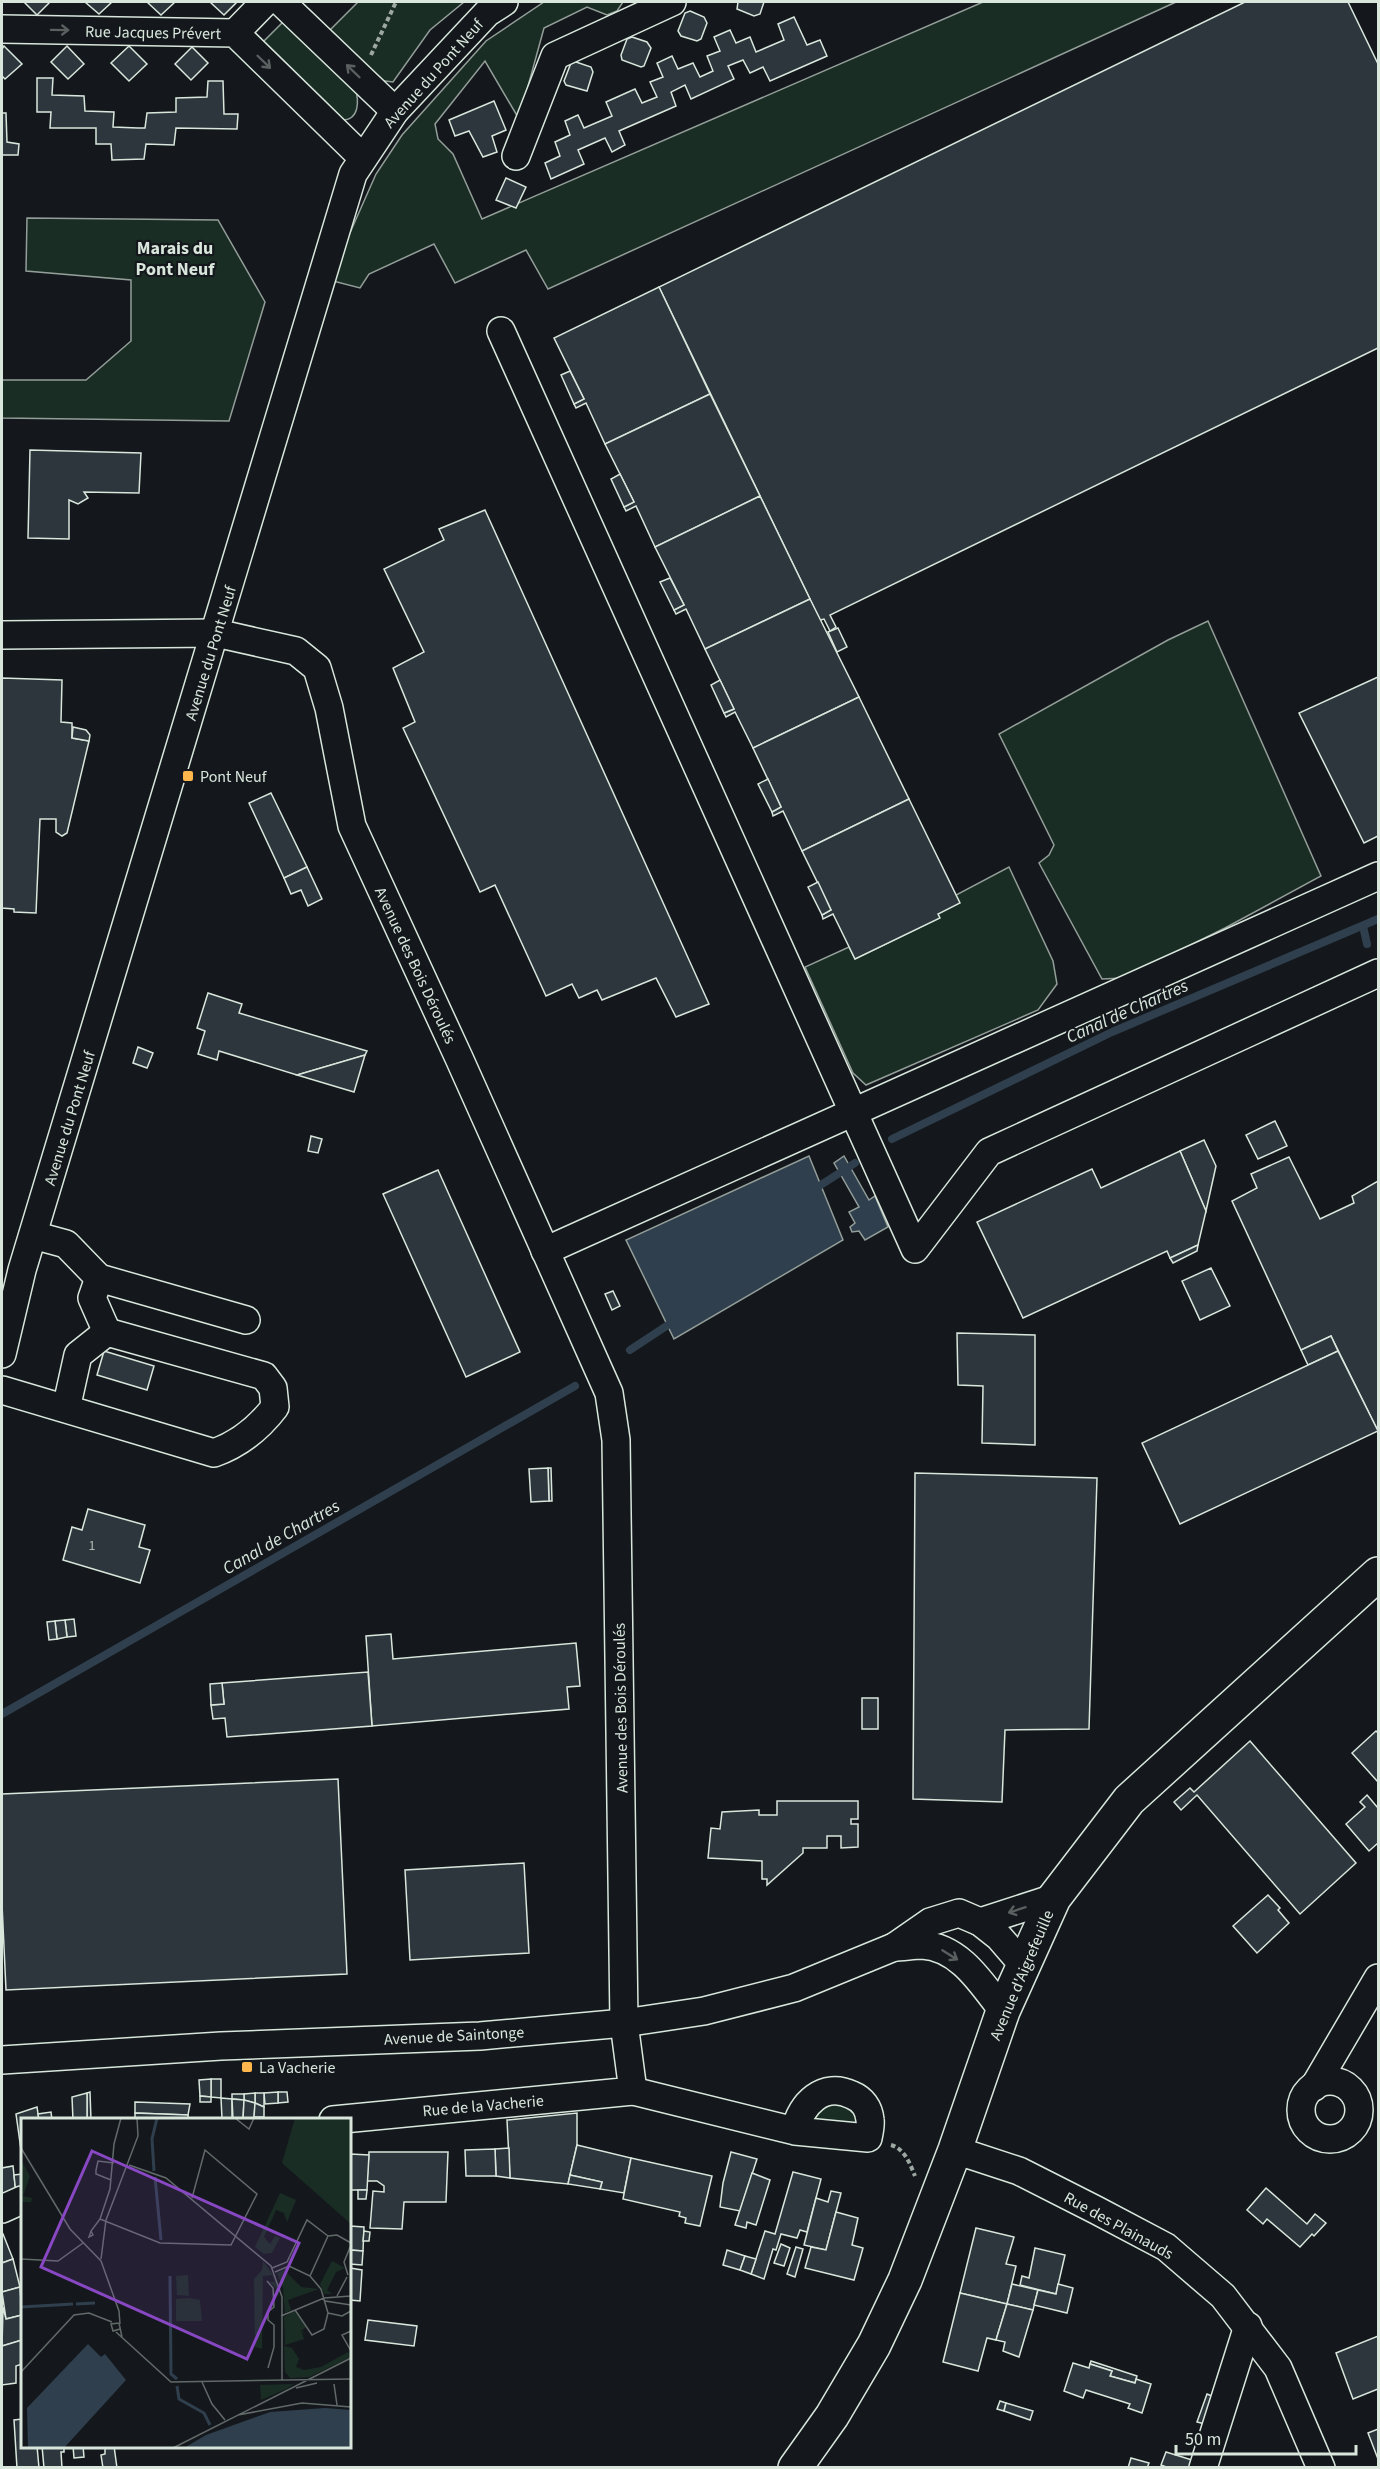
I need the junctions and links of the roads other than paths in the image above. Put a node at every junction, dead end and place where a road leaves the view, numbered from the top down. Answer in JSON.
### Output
{"nodes":[{"id":1,"x":266,"y":2,"type":"edge"},
{"id":2,"x":280,"y":2,"type":"edge"},
{"id":3,"x":504,"y":2,"type":"edge"},
{"id":4,"x":657,"y":5,"type":"edge"},
{"id":5,"x":2,"y":29,"type":"edge"},
{"id":6,"x":235,"y":33,"type":"junction"},
{"id":7,"x":395,"y":111,"type":"junction"},
{"id":8,"x":516,"y":156,"type":"dead end"},
{"id":9,"x":363,"y":158,"type":"junction"},
{"id":10,"x":501,"y":331,"type":"dead end"},
{"id":11,"x":216,"y":633,"type":"junction"},
{"id":12,"x":2,"y":635,"type":"edge"},
{"id":13,"x":1378,"y":876,"type":"edge"},
{"id":14,"x":1378,"y":973,"type":"edge"},
{"id":15,"x":852,"y":1112,"type":"junction"},
{"id":16,"x":33,"y":1235,"type":"junction"},
{"id":17,"x":545,"y":1251,"type":"junction"},
{"id":18,"x":12,"y":1269,"type":"edge"},
{"id":19,"x":99,"y":1278,"type":"junction"},
{"id":20,"x":246,"y":1320,"type":"dead end"},
{"id":21,"x":107,"y":1332,"type":"junction"},
{"id":22,"x":2,"y":1354,"type":"edge"},
{"id":23,"x":2,"y":1390,"type":"edge"},
{"id":24,"x":66,"y":1409,"type":"junction"},
{"id":25,"x":1378,"y":1574,"type":"edge"},
{"id":26,"x":1054,"y":1898,"type":"junction"},
{"id":27,"x":980,"y":1922,"type":"junction"},
{"id":28,"x":894,"y":1947,"type":"junction"},
{"id":29,"x":1024,"y":1966,"type":"junction"},
{"id":30,"x":1378,"y":1978,"type":"edge"},
{"id":31,"x":1003,"y":2011,"type":"junction"},
{"id":32,"x":624,"y":2023,"type":"junction"},
{"id":33,"x":2,"y":2060,"type":"edge"},
{"id":34,"x":1314,"y":2087,"type":"dead end"},
{"id":35,"x":633,"y":2091,"type":"junction"},
{"id":36,"x":351,"y":2118,"type":"edge"},
{"id":37,"x":795,"y":2131,"type":"junction"},
{"id":38,"x":955,"y":2150,"type":"junction"},
{"id":39,"x":1248,"y":2326,"type":"junction"},
{"id":40,"x":795,"y":2468,"type":"edge"},
{"id":41,"x":1203,"y":2468,"type":"edge"},
{"id":42,"x":1321,"y":2468,"type":"edge"}],
"edges":[{"from":1,"to":6,"type":"street"},
{"from":7,"to":2,"type":"street","one_way":true},
{"from":3,"to":7,"type":"street","name":"Avenue du Pont Neuf"},
{"from":4,"to":8,"type":"street"},
{"from":5,"to":6,"type":"street","name":"Rue Jacques Prévert","one_way":true},
{"from":6,"to":9,"type":"street","name":"Rue Jacques Prévert","one_way":true},
{"from":7,"to":9,"type":"street","name":"Avenue du Pont Neuf"},
{"from":9,"to":11,"type":"street","name":"Avenue du Pont Neuf"},
{"from":10,"to":15,"type":"street"},
{"from":11,"to":12,"type":"street","name":"Avenue des Bois Déroulés"},
{"from":11,"to":16,"type":"street","name":"Avenue du Pont Neuf"},
{"from":11,"to":17,"type":"street","name":"Avenue des Bois Déroulés"},
{"from":13,"to":15,"type":"street"},
{"from":14,"to":15,"type":"street"},
{"from":15,"to":17,"type":"street"},
{"from":16,"to":18,"type":"street","name":"Avenue du Pont Neuf"},
{"from":16,"to":19,"type":"street"},
{"from":17,"to":32,"type":"street","name":"Avenue des Bois Déroulés"},
{"from":18,"to":22,"type":"street","name":"Avenue du Pont Neuf"},
{"from":19,"to":20,"type":"street"},
{"from":19,"to":21,"type":"street"},
{"from":21,"to":24,"type":"street"},
{"from":21,"to":24,"type":"street"},
{"from":23,"to":24,"type":"street"},
{"from":25,"to":26,"type":"main road","name":"Avenue d'Aigrefeuille"},
{"from":26,"to":27,"type":"street","one_way":true},
{"from":26,"to":29,"type":"main road","name":"Avenue d'Aigrefeuille"},
{"from":27,"to":28,"type":"street","name":"Avenue de Saintonge"},
{"from":27,"to":29,"type":"street","name":"Avenue de Saintonge"},
{"from":28,"to":31,"type":"street","name":"Avenue de Saintonge","one_way":true},
{"from":28,"to":32,"type":"street","name":"Avenue de Saintonge"},
{"from":29,"to":31,"type":"main road","name":"Avenue d'Aigrefeuille"},
{"from":30,"to":34,"type":"street"},
{"from":31,"to":38,"type":"main road","name":"Avenue d'Aigrefeuille"},
{"from":32,"to":33,"type":"street","name":"Avenue de Saintonge"},
{"from":32,"to":35,"type":"street"},
{"from":35,"to":36,"type":"street","name":"Rue de la Vacherie"},
{"from":35,"to":37,"type":"street","name":"Rue de la Vacherie"},
{"from":37,"to":37,"type":"street","name":"Rue de la Vacherie"},
{"from":38,"to":39,"type":"street","name":"Rue des Plainauds"},
{"from":38,"to":40,"type":"main road","name":"Avenue d'Aigrefeuille"},
{"from":39,"to":41,"type":"street"},
{"from":39,"to":42,"type":"street","name":"Rue des Plainauds"}]}
